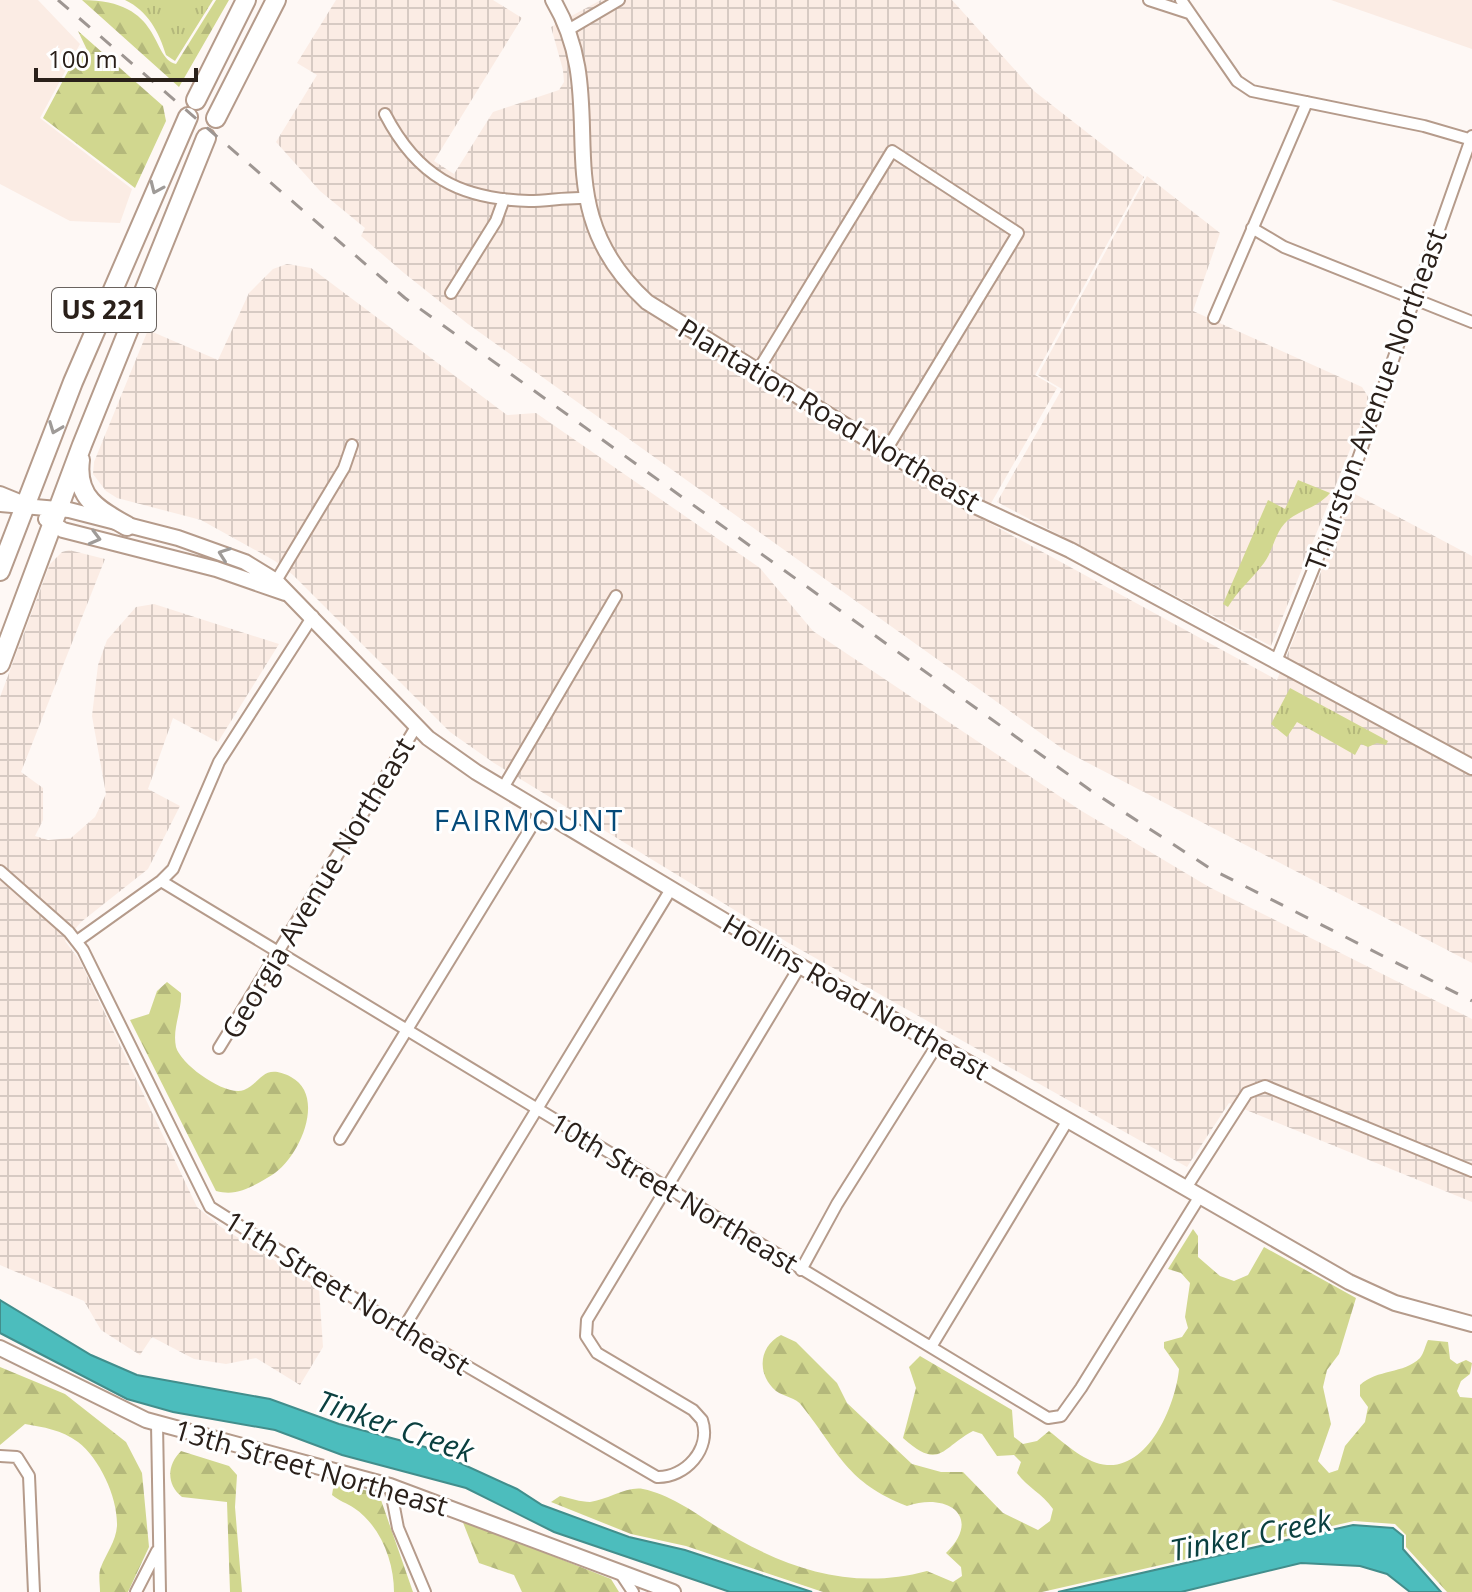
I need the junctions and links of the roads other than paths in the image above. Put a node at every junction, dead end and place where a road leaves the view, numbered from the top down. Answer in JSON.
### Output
{"nodes":[{"id":1,"x":246,"y":0,"type":"edge"},
{"id":2,"x":276,"y":0,"type":"edge"},
{"id":3,"x":553,"y":0,"type":"edge"},
{"id":4,"x":619,"y":0,"type":"edge"},
{"id":5,"x":1149,"y":0,"type":"edge"},
{"id":6,"x":1181,"y":0,"type":"edge"},
{"id":7,"x":1189,"y":13,"type":"junction"},
{"id":8,"x":568,"y":30,"type":"junction"},
{"id":9,"x":1307,"y":102,"type":"junction"},
{"id":10,"x":385,"y":114,"type":"dead end"},
{"id":11,"x":216,"y":118,"type":"dead end"},
{"id":12,"x":206,"y":138,"type":"dead end"},
{"id":13,"x":1472,"y":139,"type":"edge"},
{"id":14,"x":585,"y":198,"type":"junction"},
{"id":15,"x":504,"y":199,"type":"junction"},
{"id":16,"x":1252,"y":228,"type":"junction"},
{"id":17,"x":451,"y":293,"type":"dead end"},
{"id":18,"x":1415,"y":299,"type":"junction"},
{"id":19,"x":1214,"y":318,"type":"dead end"},
{"id":20,"x":1472,"y":322,"type":"edge"},
{"id":21,"x":757,"y":372,"type":"junction"},
{"id":22,"x":82,"y":445,"type":"junction"},
{"id":23,"x":352,"y":445,"type":"dead end"},
{"id":24,"x":885,"y":452,"type":"junction"},
{"id":25,"x":0,"y":494,"type":"edge"},
{"id":26,"x":0,"y":504,"type":"edge"},
{"id":27,"x":25,"y":505,"type":"junction"},
{"id":28,"x":55,"y":516,"type":"junction"},
{"id":29,"x":127,"y":526,"type":"junction"},
{"id":30,"x":0,"y":571,"type":"edge"},
{"id":31,"x":276,"y":581,"type":"junction"},
{"id":32,"x":289,"y":595,"type":"junction"},
{"id":33,"x":616,"y":596,"type":"dead end"},
{"id":34,"x":313,"y":616,"type":"junction"},
{"id":35,"x":1276,"y":661,"type":"junction"},
{"id":36,"x":0,"y":664,"type":"edge"},
{"id":37,"x":416,"y":727,"type":"junction"},
{"id":38,"x":1472,"y":767,"type":"edge"},
{"id":39,"x":503,"y":788,"type":"junction"},
{"id":40,"x":541,"y":811,"type":"junction"},
{"id":41,"x":0,"y":871,"type":"edge"},
{"id":42,"x":161,"y":881,"type":"junction"},
{"id":43,"x":671,"y":889,"type":"junction"},
{"id":44,"x":77,"y":941,"type":"junction"},
{"id":45,"x":280,"y":952,"type":"junction"},
{"id":46,"x":800,"y":966,"type":"junction"},
{"id":47,"x":408,"y":1030,"type":"junction"},
{"id":48,"x":937,"y":1045,"type":"junction"},
{"id":49,"x":219,"y":1048,"type":"dead end"},
{"id":50,"x":538,"y":1110,"type":"junction"},
{"id":51,"x":1068,"y":1120,"type":"junction"},
{"id":52,"x":340,"y":1139,"type":"dead end"},
{"id":53,"x":1472,"y":1171,"type":"edge"},
{"id":54,"x":667,"y":1188,"type":"junction"},
{"id":55,"x":1186,"y":1188,"type":"junction"},
{"id":56,"x":1200,"y":1196,"type":"junction"},
{"id":57,"x":801,"y":1270,"type":"junction"},
{"id":58,"x":1472,"y":1324,"type":"edge"},
{"id":59,"x":403,"y":1329,"type":"junction"},
{"id":60,"x":931,"y":1347,"type":"junction"},
{"id":61,"x":0,"y":1348,"type":"edge"},
{"id":62,"x":157,"y":1424,"type":"junction"},
{"id":63,"x":0,"y":1456,"type":"edge"},
{"id":64,"x":390,"y":1486,"type":"junction"},
{"id":65,"x":158,"y":1548,"type":"junction"},
{"id":66,"x":621,"y":1574,"type":"junction"},
{"id":67,"x":422,"y":1589,"type":"edge"},
{"id":68,"x":34,"y":1592,"type":"edge"},
{"id":69,"x":136,"y":1592,"type":"edge"},
{"id":70,"x":160,"y":1592,"type":"edge"},
{"id":71,"x":633,"y":1592,"type":"edge"},
{"id":72,"x":673,"y":1592,"type":"edge"}],
"edges":[{"from":1,"to":27,"type":"highway","number":"US 221","one_way":true},
{"from":2,"to":11,"type":"highway"},
{"from":3,"to":8,"type":"street","name":"Plantation Road Northeast"},
{"from":4,"to":8,"type":"street"},
{"from":5,"to":7,"type":"street"},
{"from":6,"to":7,"type":"street"},
{"from":7,"to":9,"type":"street"},
{"from":8,"to":14,"type":"street","name":"Plantation Road Northeast"},
{"from":9,"to":13,"type":"street"},
{"from":9,"to":16,"type":"street"},
{"from":10,"to":15,"type":"street"},
{"from":12,"to":22,"type":"highway","number":"US 221"},
{"from":13,"to":18,"type":"street","name":"Thurston Avenue Northeast"},
{"from":14,"to":15,"type":"street"},
{"from":14,"to":21,"type":"street","name":"Plantation Road Northeast"},
{"from":15,"to":17,"type":"street"},
{"from":16,"to":18,"type":"street"},
{"from":16,"to":19,"type":"street"},
{"from":18,"to":20,"type":"street"},
{"from":18,"to":35,"type":"street","name":"Thurston Avenue Northeast"},
{"from":21,"to":24,"type":"street","name":"Plantation Road Northeast"},
{"from":21,"to":24,"type":"street"},
{"from":22,"to":28,"type":"highway","number":"US 221"},
{"from":22,"to":29,"type":"highway"},
{"from":23,"to":31,"type":"street"},
{"from":24,"to":35,"type":"street","name":"Plantation Road Northeast"},
{"from":25,"to":27,"type":"street","name":"Hollins Road Northeast"},
{"from":26,"to":27,"type":"street"},
{"from":27,"to":28,"type":"street","name":"Hollins Road Northeast"},
{"from":27,"to":30,"type":"highway","number":"US 221"},
{"from":28,"to":29,"type":"street","name":"Hollins Road Northeast"},
{"from":28,"to":32,"type":"street","name":"Hollins Road Northeast","one_way":true},
{"from":28,"to":36,"type":"highway","number":"US 221"},
{"from":31,"to":29,"type":"street","name":"Hollins Road Northeast","one_way":true},
{"from":31,"to":32,"type":"street","name":"Hollins Road Northeast"},
{"from":32,"to":34,"type":"street","name":"Hollins Road Northeast"},
{"from":33,"to":39,"type":"street"},
{"from":34,"to":37,"type":"street","name":"Hollins Road Northeast"},
{"from":34,"to":42,"type":"street"},
{"from":35,"to":38,"type":"street","name":"Plantation Road Northeast"},
{"from":37,"to":39,"type":"street","name":"Hollins Road Northeast"},
{"from":37,"to":45,"type":"street","name":"Georgia Avenue Northeast"},
{"from":39,"to":40,"type":"street","name":"Hollins Road Northeast"},
{"from":40,"to":43,"type":"street","name":"Hollins Road Northeast"},
{"from":40,"to":47,"type":"street"},
{"from":41,"to":44,"type":"street","name":"11th Street Northeast"},
{"from":42,"to":44,"type":"street"},
{"from":42,"to":45,"type":"street","name":"10th Street Northeast"},
{"from":43,"to":46,"type":"street","name":"Hollins Road Northeast"},
{"from":43,"to":50,"type":"street"},
{"from":44,"to":59,"type":"street","name":"11th Street Northeast"},
{"from":45,"to":47,"type":"street","name":"10th Street Northeast"},
{"from":45,"to":49,"type":"street","name":"Georgia Avenue Northeast"},
{"from":46,"to":48,"type":"street","name":"Hollins Road Northeast"},
{"from":46,"to":54,"type":"street"},
{"from":47,"to":50,"type":"street","name":"10th Street Northeast"},
{"from":47,"to":52,"type":"street"},
{"from":48,"to":51,"type":"street","name":"Hollins Road Northeast"},
{"from":48,"to":57,"type":"street"},
{"from":50,"to":54,"type":"street","name":"10th Street Northeast"},
{"from":50,"to":59,"type":"street"},
{"from":51,"to":55,"type":"street","name":"Hollins Road Northeast"},
{"from":51,"to":60,"type":"street"},
{"from":53,"to":55,"type":"street"},
{"from":54,"to":57,"type":"street","name":"10th Street Northeast"},
{"from":54,"to":59,"type":"street","name":"11th Street Northeast"},
{"from":55,"to":56,"type":"street","name":"Hollins Road Northeast"},
{"from":56,"to":58,"type":"street","name":"Hollins Road Northeast"},
{"from":56,"to":60,"type":"street","name":"10th Street Northeast"},
{"from":57,"to":60,"type":"street","name":"10th Street Northeast"},
{"from":61,"to":62,"type":"street","name":"13th Street Northeast"},
{"from":62,"to":64,"type":"street","name":"13th Street Northeast"},
{"from":62,"to":65,"type":"street"},
{"from":63,"to":68,"type":"street"},
{"from":64,"to":66,"type":"street","name":"13th Street Northeast"},
{"from":64,"to":67,"type":"street"},
{"from":65,"to":69,"type":"street"},
{"from":65,"to":70,"type":"street"},
{"from":66,"to":71,"type":"street"},
{"from":66,"to":72,"type":"street","name":"13th Street Northeast"}]}
